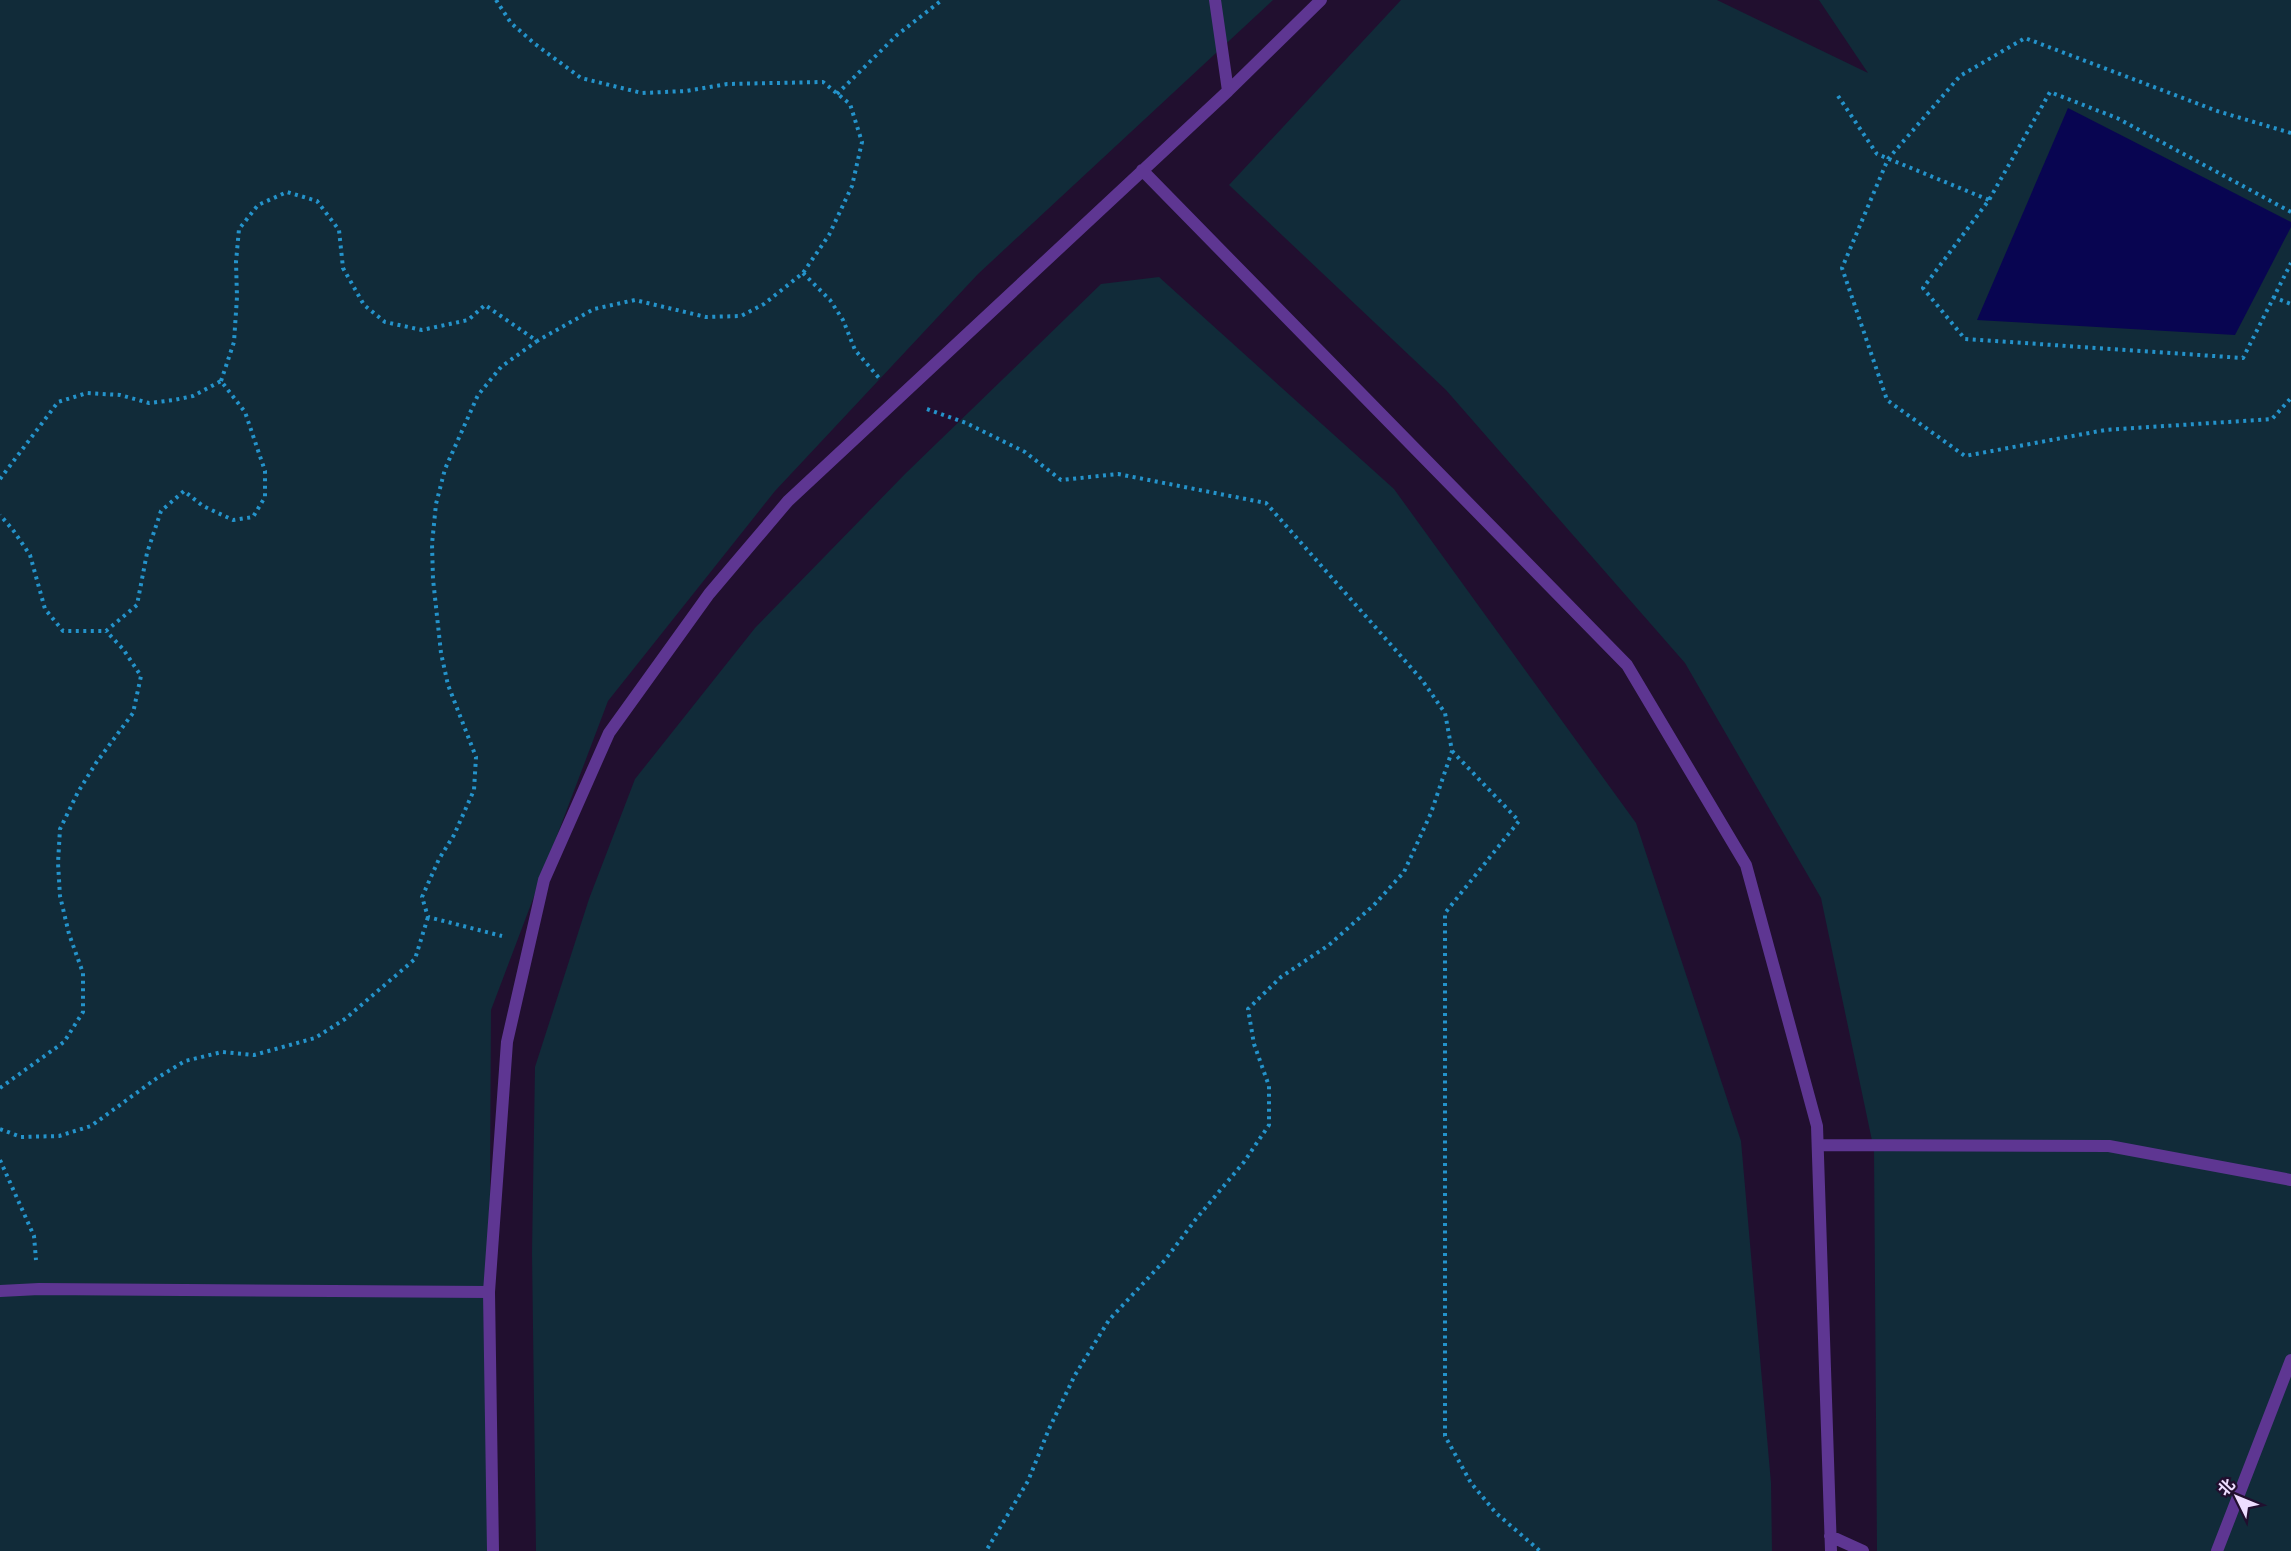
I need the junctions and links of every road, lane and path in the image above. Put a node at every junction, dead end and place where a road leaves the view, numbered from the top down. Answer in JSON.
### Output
{"nodes":[{"id":1,"x":496,"y":0,"type":"edge"},
{"id":2,"x":942,"y":0,"type":"edge"},
{"id":3,"x":1215,"y":0,"type":"edge"},
{"id":4,"x":1321,"y":0,"type":"edge"},
{"id":5,"x":1228,"y":91,"type":"junction"},
{"id":6,"x":837,"y":94,"type":"junction"},
{"id":7,"x":1838,"y":96,"type":"dead end"},
{"id":8,"x":2291,"y":133,"type":"edge"},
{"id":9,"x":1888,"y":159,"type":"junction"},
{"id":10,"x":1142,"y":170,"type":"junction"},
{"id":11,"x":1989,"y":200,"type":"junction"},
{"id":12,"x":2291,"y":212,"type":"edge"},
{"id":13,"x":2291,"y":263,"type":"edge"},
{"id":14,"x":803,"y":273,"type":"junction"},
{"id":15,"x":2273,"y":297,"type":"junction"},
{"id":16,"x":2291,"y":304,"type":"edge"},
{"id":17,"x":537,"y":341,"type":"junction"},
{"id":18,"x":221,"y":381,"type":"junction"},
{"id":19,"x":897,"y":398,"type":"junction"},
{"id":20,"x":2291,"y":399,"type":"edge"},
{"id":21,"x":0,"y":478,"type":"edge"},
{"id":22,"x":0,"y":515,"type":"edge"},
{"id":23,"x":106,"y":631,"type":"junction"},
{"id":24,"x":1452,"y":751,"type":"junction"},
{"id":25,"x":428,"y":917,"type":"junction"},
{"id":26,"x":529,"y":943,"type":"junction"},
{"id":27,"x":0,"y":1088,"type":"edge"},
{"id":28,"x":0,"y":1129,"type":"edge"},
{"id":29,"x":1818,"y":1145,"type":"junction"},
{"id":30,"x":0,"y":1160,"type":"edge"},
{"id":31,"x":2291,"y":1180,"type":"edge"},
{"id":32,"x":39,"y":1289,"type":"junction"},
{"id":33,"x":0,"y":1291,"type":"edge"},
{"id":34,"x":489,"y":1292,"type":"junction"},
{"id":35,"x":2291,"y":1360,"type":"edge"},
{"id":36,"x":1830,"y":1536,"type":"junction"},
{"id":37,"x":493,"y":1551,"type":"edge"},
{"id":38,"x":986,"y":1551,"type":"edge"},
{"id":39,"x":1540,"y":1551,"type":"edge"},
{"id":40,"x":1831,"y":1551,"type":"edge"},
{"id":41,"x":1863,"y":1551,"type":"edge"},
{"id":42,"x":2217,"y":1551,"type":"edge"}],
"edges":[{"from":1,"to":6,"type":"path"},
{"from":2,"to":6,"type":"path"},
{"from":3,"to":5,"type":"lane"},
{"from":4,"to":5,"type":"lane"},
{"from":5,"to":10,"type":"lane"},
{"from":6,"to":14,"type":"path"},
{"from":7,"to":9,"type":"path"},
{"from":8,"to":9,"type":"path"},
{"from":9,"to":11,"type":"path"},
{"from":9,"to":20,"type":"path"},
{"from":10,"to":19,"type":"lane"},
{"from":10,"to":29,"type":"lane"},
{"from":11,"to":12,"type":"path"},
{"from":11,"to":15,"type":"path"},
{"from":13,"to":15,"type":"path"},
{"from":14,"to":17,"type":"path"},
{"from":14,"to":19,"type":"path"},
{"from":15,"to":16,"type":"path"},
{"from":17,"to":18,"type":"path"},
{"from":17,"to":25,"type":"path"},
{"from":18,"to":21,"type":"path"},
{"from":18,"to":23,"type":"path"},
{"from":19,"to":24,"type":"path"},
{"from":19,"to":26,"type":"lane"},
{"from":22,"to":23,"type":"path"},
{"from":23,"to":27,"type":"path"},
{"from":24,"to":38,"type":"path"},
{"from":24,"to":39,"type":"path"},
{"from":25,"to":26,"type":"path"},
{"from":25,"to":28,"type":"path"},
{"from":26,"to":34,"type":"lane"},
{"from":29,"to":31,"type":"lane"},
{"from":29,"to":36,"type":"lane"},
{"from":30,"to":32,"type":"path"},
{"from":32,"to":33,"type":"lane"},
{"from":32,"to":34,"type":"lane"},
{"from":34,"to":37,"type":"lane"},
{"from":35,"to":42,"type":"lane"},
{"from":36,"to":40,"type":"lane"},
{"from":36,"to":41,"type":"lane"}]}
